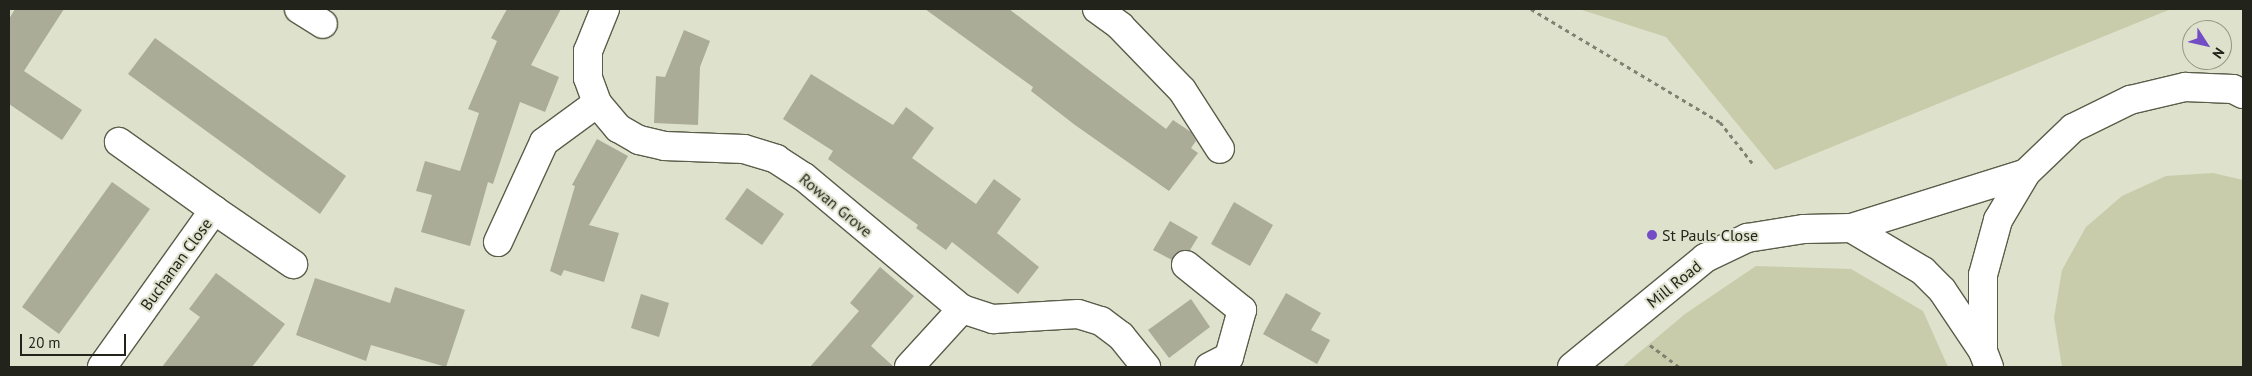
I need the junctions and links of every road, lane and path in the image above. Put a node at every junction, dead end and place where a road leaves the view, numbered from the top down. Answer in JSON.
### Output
{"nodes":[{"id":1,"x":299,"y":9,"type":"edge"},
{"id":2,"x":605,"y":9,"type":"edge"},
{"id":3,"x":1097,"y":9,"type":"edge"},
{"id":4,"x":1531,"y":9,"type":"edge"},
{"id":5,"x":323,"y":24,"type":"dead end"},
{"id":6,"x":2240,"y":90,"type":"edge"},
{"id":7,"x":597,"y":103,"type":"junction"},
{"id":8,"x":119,"y":142,"type":"dead end"},
{"id":9,"x":1220,"y":149,"type":"dead end"},
{"id":10,"x":1753,"y":164,"type":"dead end"},
{"id":11,"x":2026,"y":173,"type":"junction"},
{"id":12,"x":214,"y":210,"type":"junction"},
{"id":13,"x":1851,"y":228,"type":"junction"},
{"id":14,"x":498,"y":242,"type":"dead end"},
{"id":15,"x":293,"y":264,"type":"dead end"},
{"id":16,"x":1186,"y":265,"type":"dead end"},
{"id":17,"x":962,"y":309,"type":"junction"},
{"id":18,"x":1644,"y":350,"type":"dead end"},
{"id":19,"x":1986,"y":359,"type":"edge"},
{"id":20,"x":102,"y":367,"type":"edge"},
{"id":21,"x":909,"y":367,"type":"edge"},
{"id":22,"x":1146,"y":367,"type":"edge"},
{"id":23,"x":1209,"y":367,"type":"edge"},
{"id":24,"x":1572,"y":367,"type":"edge"},
{"id":25,"x":1679,"y":367,"type":"edge"}],
"edges":[{"from":1,"to":5,"type":"street"},
{"from":2,"to":7,"type":"street","name":"Rowan Grove"},
{"from":3,"to":9,"type":"street"},
{"from":4,"to":10,"type":"path"},
{"from":6,"to":11,"type":"street"},
{"from":7,"to":14,"type":"street"},
{"from":7,"to":17,"type":"street","name":"Rowan Grove"},
{"from":8,"to":12,"type":"street","name":"Buchanan Close"},
{"from":11,"to":13,"type":"street","name":"Mill Road"},
{"from":11,"to":19,"type":"street"},
{"from":12,"to":15,"type":"street","name":"Buchanan Close"},
{"from":12,"to":20,"type":"street","name":"Buchanan Close"},
{"from":13,"to":19,"type":"street"},
{"from":13,"to":24,"type":"street","name":"Mill Road"},
{"from":16,"to":23,"type":"street"},
{"from":17,"to":21,"type":"street"},
{"from":17,"to":22,"type":"street","name":"Rowan Grove"},
{"from":18,"to":25,"type":"path"}]}
